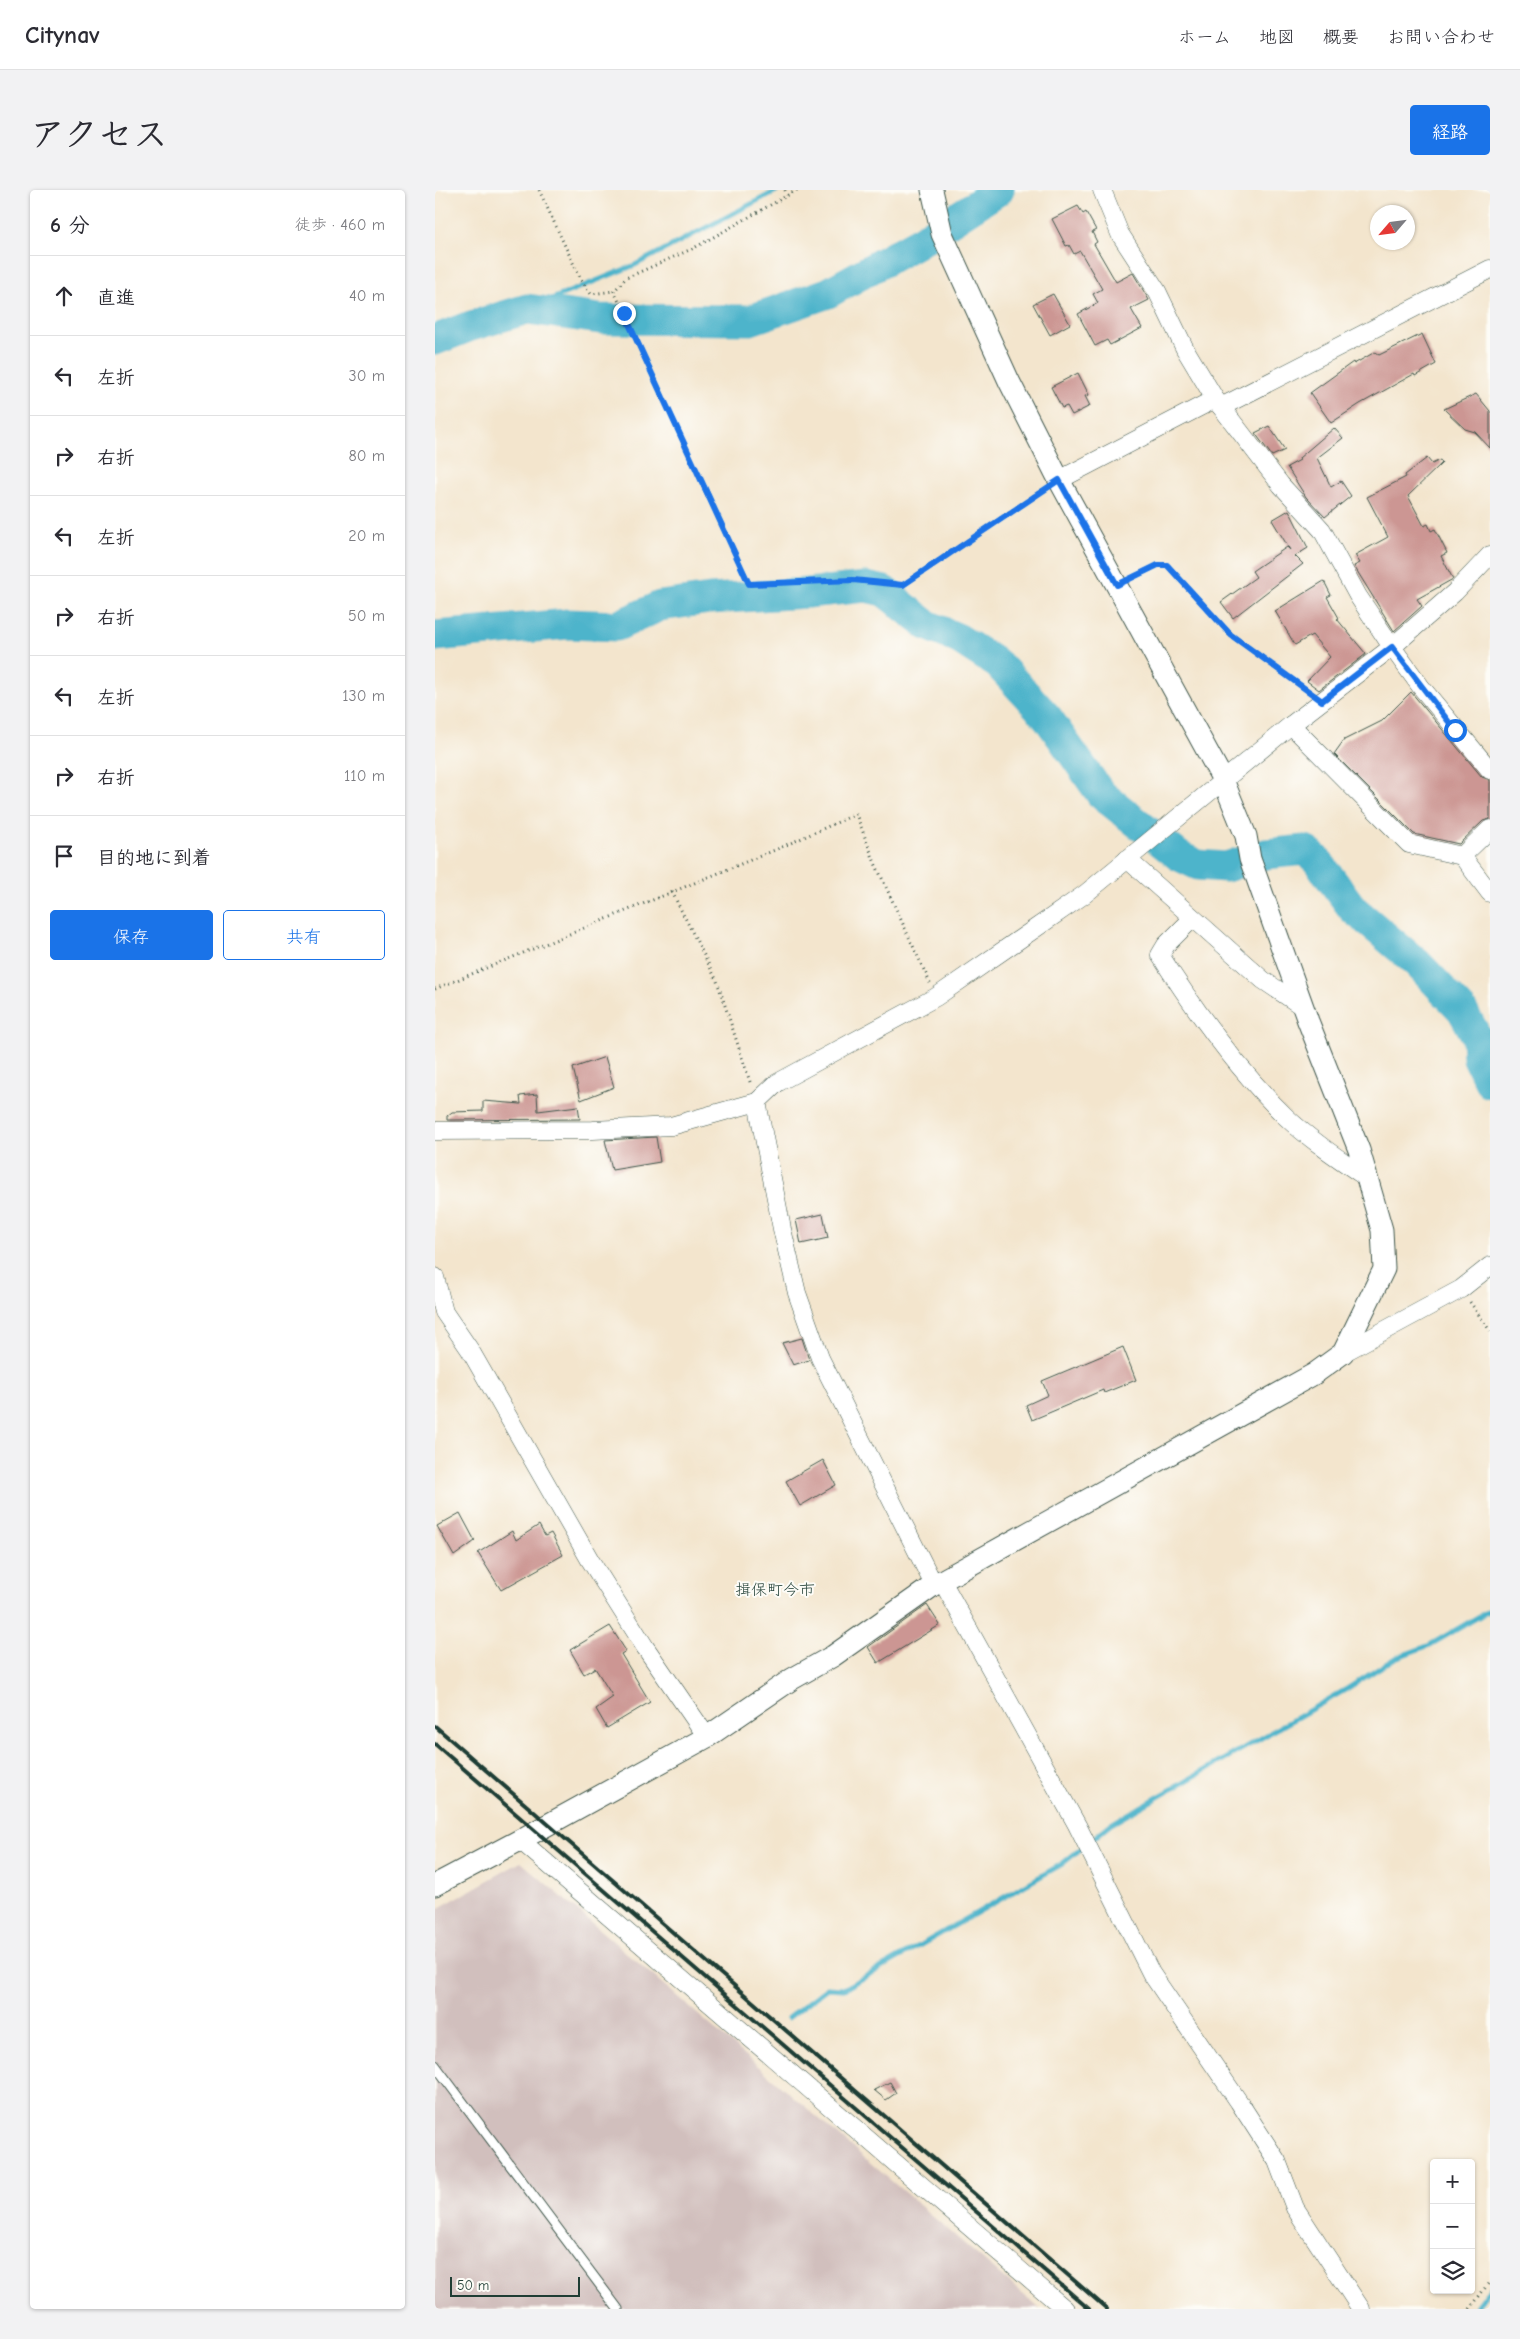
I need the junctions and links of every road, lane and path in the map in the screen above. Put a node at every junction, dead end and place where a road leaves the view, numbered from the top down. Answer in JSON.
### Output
{"nodes":[{"id":1,"x":539,"y":190,"type":"edge"},
{"id":2,"x":785,"y":190,"type":"edge"},
{"id":3,"x":797,"y":190,"type":"edge"},
{"id":4,"x":932,"y":190,"type":"edge"},
{"id":5,"x":1102,"y":190,"type":"edge"},
{"id":6,"x":787,"y":196,"type":"junction"},
{"id":7,"x":1490,"y":269,"type":"edge"},
{"id":8,"x":614,"y":290,"type":"junction"},
{"id":9,"x":1218,"y":403,"type":"junction"},
{"id":10,"x":1059,"y":480,"type":"junction"},
{"id":11,"x":1490,"y":556,"type":"edge"},
{"id":12,"x":1117,"y":585,"type":"junction"},
{"id":13,"x":1392,"y":647,"type":"junction"},
{"id":14,"x":1322,"y":701,"type":"junction"},
{"id":15,"x":1291,"y":725,"type":"junction"},
{"id":16,"x":1490,"y":770,"type":"edge"},
{"id":17,"x":1223,"y":780,"type":"junction"},
{"id":18,"x":1490,"y":828,"type":"edge"},
{"id":19,"x":1462,"y":856,"type":"junction"},
{"id":20,"x":1127,"y":859,"type":"junction"},
{"id":21,"x":672,"y":892,"type":"junction"},
{"id":22,"x":1490,"y":893,"type":"edge"},
{"id":23,"x":1193,"y":918,"type":"junction"},
{"id":24,"x":435,"y":989,"type":"edge"},
{"id":25,"x":937,"y":997,"type":"junction"},
{"id":26,"x":1303,"y":1007,"type":"junction"},
{"id":27,"x":757,"y":1102,"type":"junction"},
{"id":28,"x":435,"y":1131,"type":"edge"},
{"id":29,"x":1367,"y":1178,"type":"junction"},
{"id":30,"x":1490,"y":1266,"type":"edge"},
{"id":31,"x":435,"y":1277,"type":"edge"},
{"id":32,"x":1461,"y":1289,"type":"junction"},
{"id":33,"x":1490,"y":1331,"type":"edge"},
{"id":34,"x":1343,"y":1354,"type":"junction"},
{"id":35,"x":938,"y":1583,"type":"junction"},
{"id":36,"x":707,"y":1737,"type":"junction"},
{"id":37,"x":520,"y":1840,"type":"junction"},
{"id":38,"x":435,"y":1885,"type":"edge"},
{"id":39,"x":435,"y":2065,"type":"edge"},
{"id":40,"x":1490,"y":2281,"type":"edge"},
{"id":41,"x":618,"y":2309,"type":"edge"},
{"id":42,"x":1065,"y":2309,"type":"edge"},
{"id":43,"x":1361,"y":2309,"type":"edge"},
{"id":44,"x":1470,"y":2309,"type":"edge"}],
"edges":[{"from":1,"to":8,"type":"path"},
{"from":2,"to":6,"type":"path"},
{"from":3,"to":6,"type":"path"},
{"from":4,"to":10,"type":"street"},
{"from":5,"to":9,"type":"street"},
{"from":6,"to":8,"type":"path"},
{"from":7,"to":9,"type":"street"},
{"from":8,"to":10,"type":"path"},
{"from":9,"to":10,"type":"street"},
{"from":9,"to":13,"type":"street"},
{"from":10,"to":12,"type":"street"},
{"from":11,"to":13,"type":"street"},
{"from":12,"to":14,"type":"path"},
{"from":12,"to":17,"type":"street"},
{"from":13,"to":14,"type":"street"},
{"from":13,"to":16,"type":"street"},
{"from":14,"to":15,"type":"street"},
{"from":15,"to":17,"type":"street"},
{"from":15,"to":19,"type":"street"},
{"from":17,"to":20,"type":"street"},
{"from":17,"to":26,"type":"street"},
{"from":18,"to":19,"type":"street"},
{"from":19,"to":22,"type":"street"},
{"from":20,"to":23,"type":"street"},
{"from":20,"to":25,"type":"street"},
{"from":21,"to":24,"type":"path"},
{"from":21,"to":25,"type":"path"},
{"from":21,"to":27,"type":"path"},
{"from":23,"to":26,"type":"street"},
{"from":23,"to":29,"type":"street"},
{"from":25,"to":27,"type":"street"},
{"from":26,"to":29,"type":"street"},
{"from":27,"to":28,"type":"street"},
{"from":27,"to":35,"type":"street"},
{"from":29,"to":34,"type":"street"},
{"from":30,"to":32,"type":"street"},
{"from":31,"to":36,"type":"street"},
{"from":32,"to":33,"type":"path"},
{"from":32,"to":34,"type":"street"},
{"from":34,"to":35,"type":"street"},
{"from":35,"to":36,"type":"street"},
{"from":35,"to":43,"type":"street"},
{"from":36,"to":37,"type":"street"},
{"from":37,"to":38,"type":"street"},
{"from":37,"to":42,"type":"street"},
{"from":39,"to":41,"type":"lane"},
{"from":40,"to":44,"type":"path"}]}
